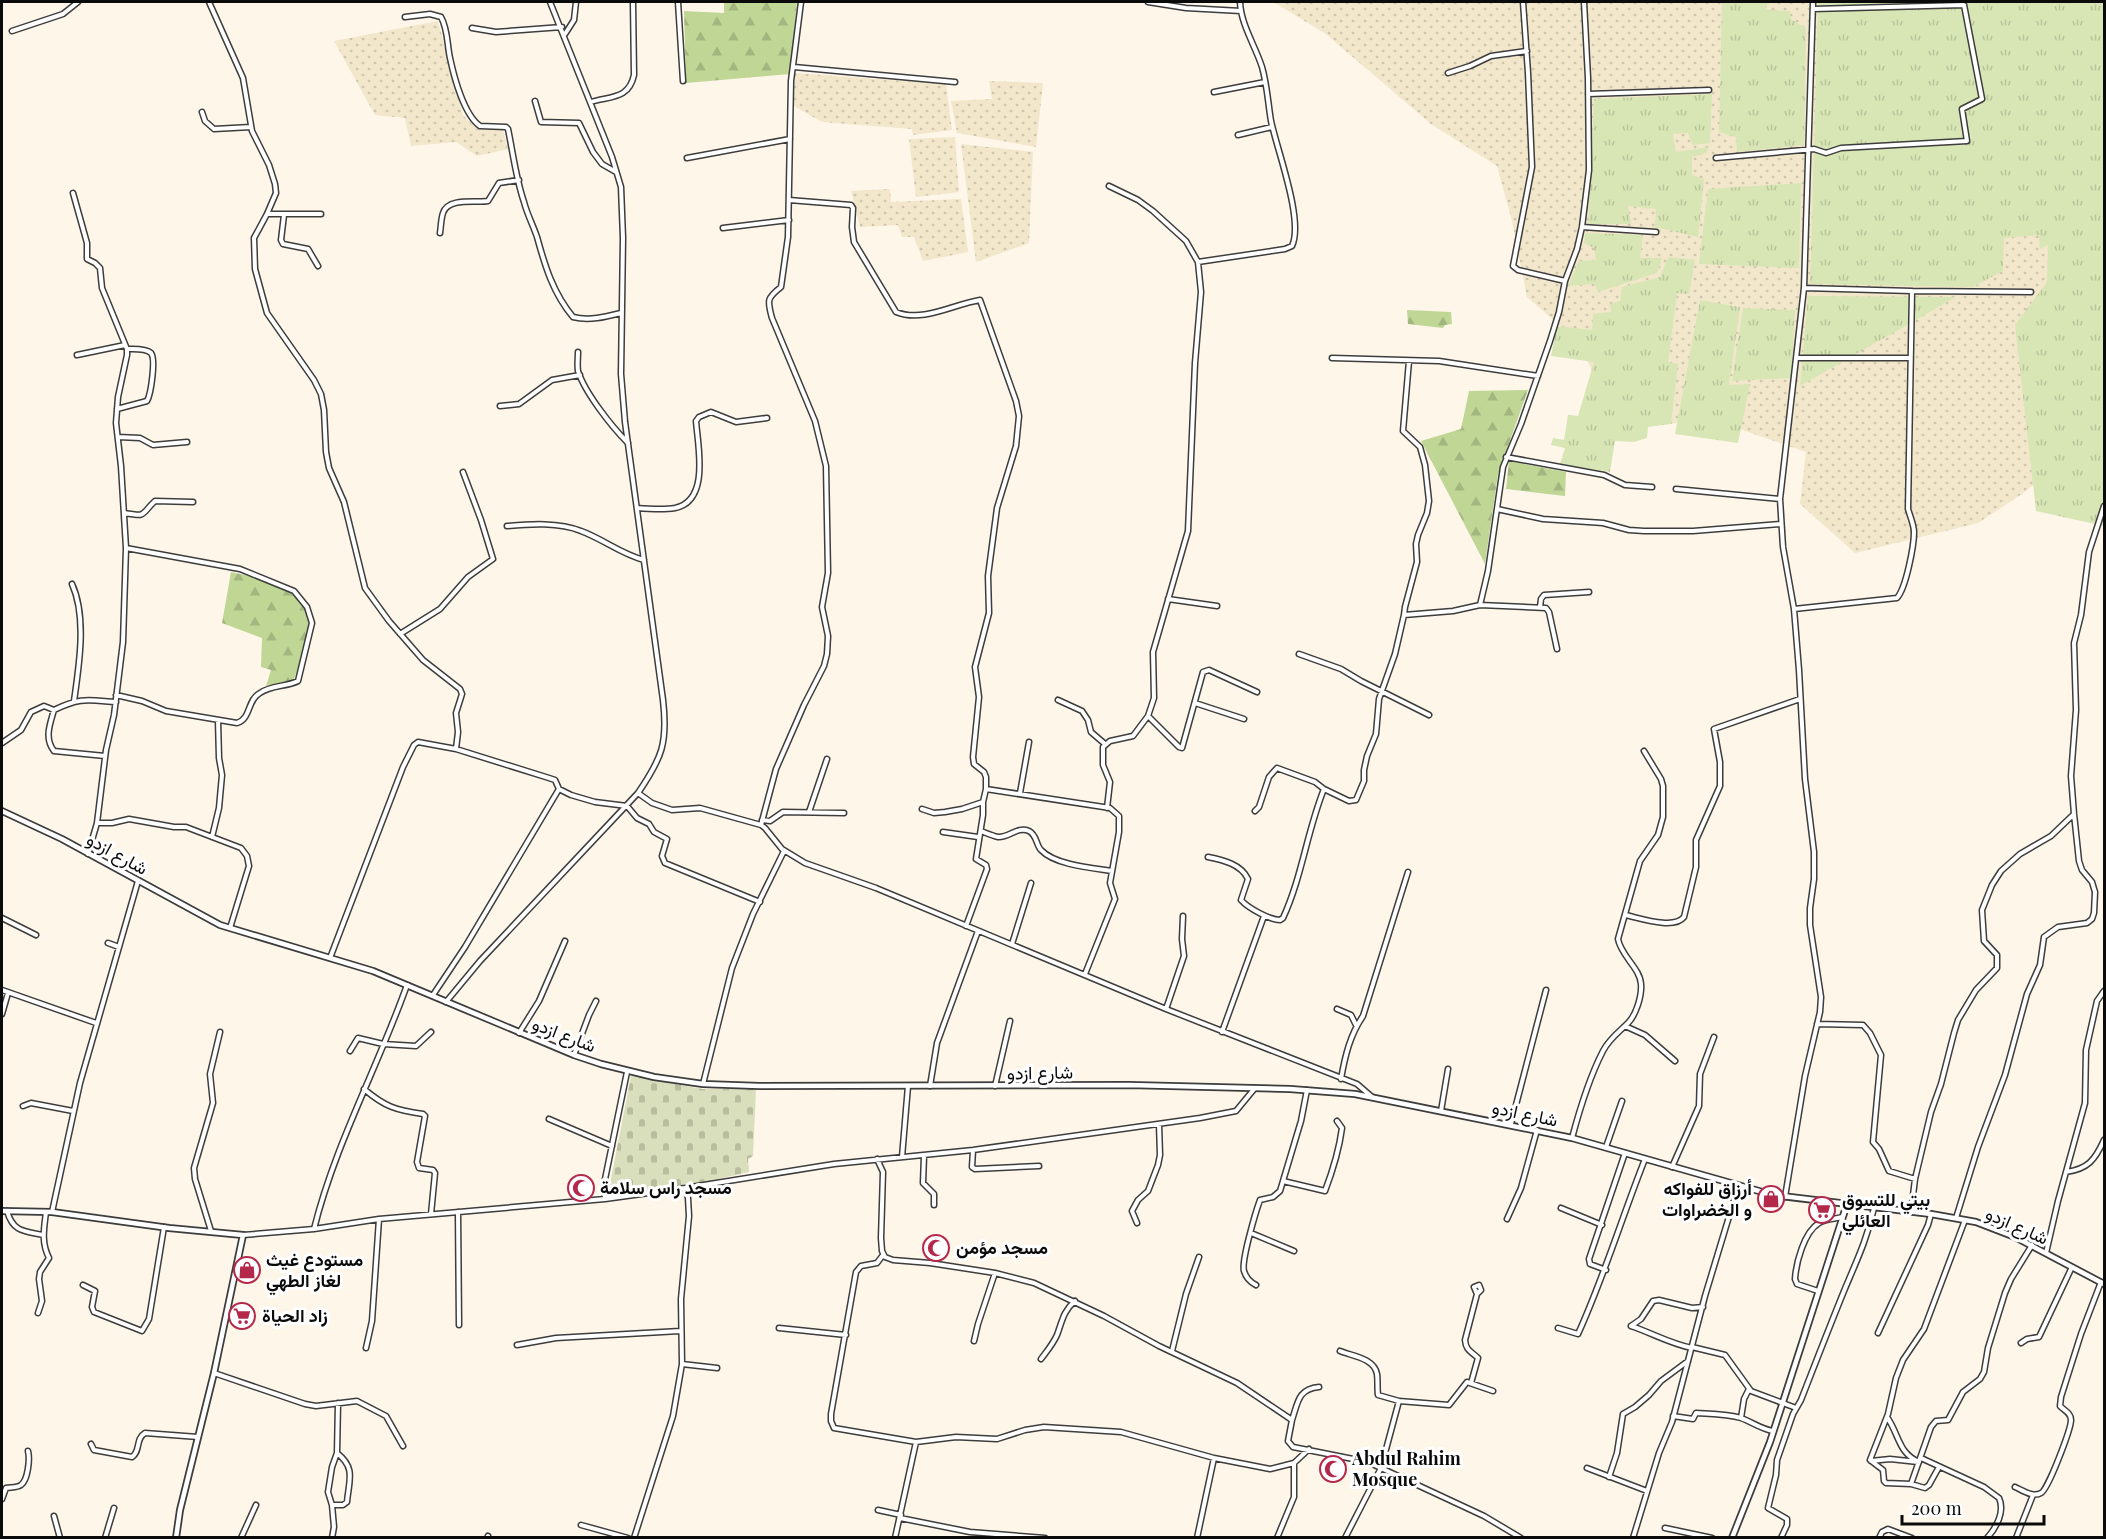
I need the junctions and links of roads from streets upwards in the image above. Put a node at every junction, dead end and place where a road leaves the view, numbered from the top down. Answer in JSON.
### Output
{"nodes":[{"id":1,"x":78,"y":2,"type":"edge"},
{"id":2,"x":209,"y":2,"type":"edge"},
{"id":3,"x":550,"y":2,"type":"edge"},
{"id":4,"x":576,"y":2,"type":"edge"},
{"id":5,"x":633,"y":2,"type":"edge"},
{"id":6,"x":678,"y":2,"type":"edge"},
{"id":7,"x":801,"y":2,"type":"edge"},
{"id":8,"x":1148,"y":2,"type":"edge"},
{"id":9,"x":1240,"y":2,"type":"edge"},
{"id":10,"x":1523,"y":2,"type":"edge"},
{"id":11,"x":1584,"y":2,"type":"edge"},
{"id":12,"x":1814,"y":2,"type":"edge"},
{"id":13,"x":1813,"y":9,"type":"junction"},
{"id":14,"x":1240,"y":11,"type":"junction"},
{"id":15,"x":405,"y":17,"type":"dead end"},
{"id":16,"x":562,"y":27,"type":"junction"},
{"id":17,"x":472,"y":28,"type":"dead end"},
{"id":18,"x":12,"y":32,"type":"dead end"},
{"id":19,"x":565,"y":35,"type":"junction"},
{"id":20,"x":1527,"y":51,"type":"junction"},
{"id":21,"x":794,"y":68,"type":"junction"},
{"id":22,"x":1448,"y":73,"type":"dead end"},
{"id":23,"x":683,"y":81,"type":"dead end"},
{"id":24,"x":955,"y":82,"type":"dead end"},
{"id":25,"x":1265,"y":82,"type":"junction"},
{"id":26,"x":1709,"y":90,"type":"dead end"},
{"id":27,"x":1214,"y":92,"type":"dead end"},
{"id":28,"x":1588,"y":94,"type":"junction"},
{"id":29,"x":535,"y":101,"type":"dead end"},
{"id":30,"x":591,"y":102,"type":"junction"},
{"id":31,"x":202,"y":112,"type":"dead end"},
{"id":32,"x":251,"y":127,"type":"junction"},
{"id":33,"x":1272,"y":127,"type":"junction"},
{"id":34,"x":1238,"y":135,"type":"dead end"},
{"id":35,"x":790,"y":140,"type":"junction"},
{"id":36,"x":1809,"y":149,"type":"junction"},
{"id":37,"x":687,"y":158,"type":"dead end"},
{"id":38,"x":1716,"y":158,"type":"dead end"},
{"id":39,"x":617,"y":172,"type":"junction"},
{"id":40,"x":519,"y":180,"type":"junction"},
{"id":41,"x":1109,"y":186,"type":"dead end"},
{"id":42,"x":73,"y":193,"type":"dead end"},
{"id":43,"x":789,"y":200,"type":"junction"},
{"id":44,"x":267,"y":214,"type":"junction"},
{"id":45,"x":284,"y":214,"type":"junction"},
{"id":46,"x":321,"y":214,"type":"dead end"},
{"id":47,"x":789,"y":220,"type":"junction"},
{"id":48,"x":1582,"y":227,"type":"junction"},
{"id":49,"x":723,"y":228,"type":"dead end"},
{"id":50,"x":440,"y":232,"type":"dead end"},
{"id":51,"x":1656,"y":232,"type":"dead end"},
{"id":52,"x":1198,"y":262,"type":"junction"},
{"id":53,"x":318,"y":266,"type":"dead end"},
{"id":54,"x":1565,"y":281,"type":"junction"},
{"id":55,"x":1804,"y":288,"type":"junction"},
{"id":56,"x":1912,"y":291,"type":"junction"},
{"id":57,"x":2031,"y":292,"type":"dead end"},
{"id":58,"x":621,"y":313,"type":"junction"},
{"id":59,"x":126,"y":347,"type":"junction"},
{"id":60,"x":578,"y":352,"type":"dead end"},
{"id":61,"x":77,"y":355,"type":"dead end"},
{"id":62,"x":1332,"y":358,"type":"dead end"},
{"id":63,"x":1797,"y":358,"type":"junction"},
{"id":64,"x":1911,"y":358,"type":"junction"},
{"id":65,"x":1409,"y":361,"type":"junction"},
{"id":66,"x":580,"y":375,"type":"junction"},
{"id":67,"x":1538,"y":376,"type":"junction"},
{"id":68,"x":500,"y":406,"type":"dead end"},
{"id":69,"x":117,"y":410,"type":"junction"},
{"id":70,"x":767,"y":418,"type":"dead end"},
{"id":71,"x":118,"y":437,"type":"junction"},
{"id":72,"x":187,"y":441,"type":"dead end"},
{"id":73,"x":628,"y":443,"type":"junction"},
{"id":74,"x":1506,"y":457,"type":"junction"},
{"id":75,"x":463,"y":472,"type":"dead end"},
{"id":76,"x":1652,"y":488,"type":"dead end"},
{"id":77,"x":1676,"y":489,"type":"dead end"},
{"id":78,"x":1780,"y":499,"type":"junction"},
{"id":79,"x":193,"y":502,"type":"dead end"},
{"id":80,"x":2104,"y":506,"type":"edge"},
{"id":81,"x":637,"y":508,"type":"junction"},
{"id":82,"x":1497,"y":508,"type":"junction"},
{"id":83,"x":124,"y":513,"type":"junction"},
{"id":84,"x":1781,"y":524,"type":"junction"},
{"id":85,"x":507,"y":526,"type":"dead end"},
{"id":86,"x":126,"y":548,"type":"junction"},
{"id":87,"x":644,"y":560,"type":"junction"},
{"id":88,"x":72,"y":584,"type":"dead end"},
{"id":89,"x":1589,"y":592,"type":"dead end"},
{"id":90,"x":1168,"y":599,"type":"junction"},
{"id":91,"x":1480,"y":605,"type":"junction"},
{"id":92,"x":1217,"y":606,"type":"dead end"},
{"id":93,"x":1540,"y":607,"type":"junction"},
{"id":94,"x":1794,"y":609,"type":"junction"},
{"id":95,"x":1404,"y":615,"type":"junction"},
{"id":96,"x":400,"y":634,"type":"junction"},
{"id":97,"x":1557,"y":649,"type":"dead end"},
{"id":98,"x":1299,"y":654,"type":"dead end"},
{"id":99,"x":1381,"y":691,"type":"junction"},
{"id":100,"x":1257,"y":692,"type":"dead end"},
{"id":101,"x":117,"y":695,"type":"junction"},
{"id":102,"x":1800,"y":699,"type":"junction"},
{"id":103,"x":1058,"y":700,"type":"dead end"},
{"id":104,"x":74,"y":701,"type":"junction"},
{"id":105,"x":116,"y":702,"type":"junction"},
{"id":106,"x":1195,"y":703,"type":"junction"},
{"id":107,"x":54,"y":710,"type":"junction"},
{"id":108,"x":1429,"y":715,"type":"dead end"},
{"id":109,"x":1148,"y":716,"type":"junction"},
{"id":110,"x":1244,"y":719,"type":"dead end"},
{"id":111,"x":218,"y":720,"type":"junction"},
{"id":112,"x":1029,"y":742,"type":"dead end"},
{"id":113,"x":2,"y":743,"type":"edge"},
{"id":114,"x":1105,"y":744,"type":"junction"},
{"id":115,"x":456,"y":748,"type":"junction"},
{"id":116,"x":1644,"y":751,"type":"dead end"},
{"id":117,"x":105,"y":756,"type":"junction"},
{"id":118,"x":827,"y":759,"type":"dead end"},
{"id":119,"x":560,"y":789,"type":"junction"},
{"id":120,"x":986,"y":789,"type":"junction"},
{"id":121,"x":1324,"y":789,"type":"junction"},
{"id":122,"x":638,"y":793,"type":"junction"},
{"id":123,"x":1020,"y":793,"type":"junction"},
{"id":124,"x":982,"y":802,"type":"junction"},
{"id":125,"x":627,"y":806,"type":"junction"},
{"id":126,"x":1107,"y":808,"type":"junction"},
{"id":127,"x":922,"y":809,"type":"dead end"},
{"id":128,"x":2,"y":811,"type":"edge"},
{"id":129,"x":1255,"y":811,"type":"dead end"},
{"id":130,"x":809,"y":812,"type":"junction"},
{"id":131,"x":844,"y":813,"type":"dead end"},
{"id":132,"x":2074,"y":814,"type":"junction"},
{"id":133,"x":97,"y":823,"type":"junction"},
{"id":134,"x":762,"y":823,"type":"junction"},
{"id":135,"x":981,"y":831,"type":"junction"},
{"id":136,"x":943,"y":832,"type":"dead end"},
{"id":137,"x":212,"y":837,"type":"junction"},
{"id":138,"x":978,"y":837,"type":"junction"},
{"id":139,"x":784,"y":851,"type":"junction"},
{"id":140,"x":88,"y":854,"type":"junction"},
{"id":141,"x":1208,"y":857,"type":"dead end"},
{"id":142,"x":1112,"y":870,"type":"junction"},
{"id":143,"x":1408,"y":872,"type":"dead end"},
{"id":144,"x":138,"y":881,"type":"junction"},
{"id":145,"x":1031,"y":883,"type":"dead end"},
{"id":146,"x":759,"y":902,"type":"junction"},
{"id":147,"x":1625,"y":915,"type":"junction"},
{"id":148,"x":1183,"y":916,"type":"dead end"},
{"id":149,"x":1264,"y":916,"type":"junction"},
{"id":150,"x":2,"y":918,"type":"edge"},
{"id":151,"x":966,"y":926,"type":"junction"},
{"id":152,"x":230,"y":928,"type":"junction"},
{"id":153,"x":978,"y":931,"type":"junction"},
{"id":154,"x":36,"y":935,"type":"dead end"},
{"id":155,"x":565,"y":941,"type":"dead end"},
{"id":156,"x":108,"y":943,"type":"dead end"},
{"id":157,"x":1011,"y":944,"type":"junction"},
{"id":158,"x":119,"y":947,"type":"junction"},
{"id":159,"x":330,"y":958,"type":"junction"},
{"id":160,"x":1085,"y":974,"type":"junction"},
{"id":161,"x":407,"y":985,"type":"junction"},
{"id":162,"x":2,"y":990,"type":"edge"},
{"id":163,"x":1546,"y":990,"type":"dead end"},
{"id":164,"x":2104,"y":991,"type":"edge"},
{"id":165,"x":8,"y":993,"type":"junction"},
{"id":166,"x":433,"y":995,"type":"junction"},
{"id":167,"x":596,"y":1001,"type":"dead end"},
{"id":168,"x":446,"y":1002,"type":"junction"},
{"id":169,"x":1166,"y":1009,"type":"junction"},
{"id":170,"x":1337,"y":1009,"type":"dead end"},
{"id":171,"x":2,"y":1014,"type":"edge"},
{"id":172,"x":1010,"y":1022,"type":"dead end"},
{"id":173,"x":96,"y":1023,"type":"junction"},
{"id":174,"x":1817,"y":1024,"type":"junction"},
{"id":175,"x":1356,"y":1026,"type":"junction"},
{"id":176,"x":1626,"y":1026,"type":"junction"},
{"id":177,"x":220,"y":1032,"type":"dead end"},
{"id":178,"x":431,"y":1032,"type":"dead end"},
{"id":179,"x":1222,"y":1032,"type":"junction"},
{"id":180,"x":519,"y":1033,"type":"junction"},
{"id":181,"x":1714,"y":1037,"type":"dead end"},
{"id":182,"x":383,"y":1044,"type":"junction"},
{"id":183,"x":350,"y":1051,"type":"dead end"},
{"id":184,"x":574,"y":1055,"type":"junction"},
{"id":185,"x":1675,"y":1061,"type":"dead end"},
{"id":186,"x":1448,"y":1070,"type":"dead end"},
{"id":187,"x":627,"y":1071,"type":"junction"},
{"id":188,"x":1341,"y":1078,"type":"junction"},
{"id":189,"x":703,"y":1084,"type":"junction"},
{"id":190,"x":908,"y":1086,"type":"junction"},
{"id":191,"x":930,"y":1086,"type":"junction"},
{"id":192,"x":994,"y":1087,"type":"junction"},
{"id":193,"x":1255,"y":1088,"type":"junction"},
{"id":194,"x":364,"y":1089,"type":"junction"},
{"id":195,"x":1307,"y":1089,"type":"junction"},
{"id":196,"x":1372,"y":1097,"type":"junction"},
{"id":197,"x":1622,"y":1101,"type":"dead end"},
{"id":198,"x":23,"y":1106,"type":"dead end"},
{"id":199,"x":73,"y":1111,"type":"junction"},
{"id":200,"x":1441,"y":1111,"type":"junction"},
{"id":201,"x":549,"y":1119,"type":"dead end"},
{"id":202,"x":1337,"y":1121,"type":"dead end"},
{"id":203,"x":1159,"y":1124,"type":"junction"},
{"id":204,"x":1511,"y":1125,"type":"junction"},
{"id":205,"x":1537,"y":1130,"type":"junction"},
{"id":206,"x":1572,"y":1138,"type":"junction"},
{"id":207,"x":2104,"y":1140,"type":"edge"},
{"id":208,"x":612,"y":1146,"type":"junction"},
{"id":209,"x":1606,"y":1147,"type":"junction"},
{"id":210,"x":973,"y":1150,"type":"junction"},
{"id":211,"x":1625,"y":1153,"type":"junction"},
{"id":212,"x":924,"y":1156,"type":"junction"},
{"id":213,"x":902,"y":1157,"type":"junction"},
{"id":214,"x":876,"y":1159,"type":"junction"},
{"id":215,"x":1645,"y":1159,"type":"junction"},
{"id":216,"x":1039,"y":1166,"type":"dead end"},
{"id":217,"x":1672,"y":1167,"type":"junction"},
{"id":218,"x":2066,"y":1172,"type":"junction"},
{"id":219,"x":1915,"y":1179,"type":"junction"},
{"id":220,"x":1283,"y":1181,"type":"junction"},
{"id":221,"x":1738,"y":1187,"type":"junction"},
{"id":222,"x":685,"y":1188,"type":"junction"},
{"id":223,"x":1785,"y":1198,"type":"junction"},
{"id":224,"x":605,"y":1199,"type":"junction"},
{"id":225,"x":1846,"y":1204,"type":"junction"},
{"id":226,"x":934,"y":1205,"type":"dead end"},
{"id":227,"x":1561,"y":1208,"type":"dead end"},
{"id":228,"x":1874,"y":1208,"type":"junction"},
{"id":229,"x":4,"y":1211,"type":"edge"},
{"id":230,"x":49,"y":1212,"type":"junction"},
{"id":231,"x":458,"y":1212,"type":"junction"},
{"id":232,"x":1911,"y":1212,"type":"junction"},
{"id":233,"x":431,"y":1214,"type":"junction"},
{"id":234,"x":1931,"y":1214,"type":"junction"},
{"id":235,"x":1842,"y":1217,"type":"junction"},
{"id":236,"x":1956,"y":1218,"type":"junction"},
{"id":237,"x":379,"y":1219,"type":"junction"},
{"id":238,"x":1965,"y":1219,"type":"junction"},
{"id":239,"x":1507,"y":1220,"type":"dead end"},
{"id":240,"x":1137,"y":1223,"type":"dead end"},
{"id":241,"x":1602,"y":1225,"type":"junction"},
{"id":242,"x":164,"y":1227,"type":"junction"},
{"id":243,"x":314,"y":1229,"type":"junction"},
{"id":244,"x":211,"y":1231,"type":"junction"},
{"id":245,"x":1251,"y":1233,"type":"junction"},
{"id":246,"x":43,"y":1235,"type":"junction"},
{"id":247,"x":243,"y":1235,"type":"junction"},
{"id":248,"x":2032,"y":1245,"type":"junction"},
{"id":249,"x":1294,"y":1251,"type":"dead end"},
{"id":250,"x":2046,"y":1253,"type":"junction"},
{"id":251,"x":883,"y":1255,"type":"junction"},
{"id":252,"x":1199,"y":1257,"type":"dead end"},
{"id":253,"x":2072,"y":1267,"type":"junction"},
{"id":254,"x":1606,"y":1270,"type":"junction"},
{"id":255,"x":995,"y":1273,"type":"junction"},
{"id":256,"x":2103,"y":1283,"type":"edge"},
{"id":257,"x":83,"y":1285,"type":"dead end"},
{"id":258,"x":1256,"y":1285,"type":"dead end"},
{"id":259,"x":1818,"y":1292,"type":"junction"},
{"id":260,"x":1477,"y":1294,"type":"dead end"},
{"id":261,"x":1075,"y":1301,"type":"junction"},
{"id":262,"x":1703,"y":1307,"type":"junction"},
{"id":263,"x":38,"y":1313,"type":"dead end"},
{"id":264,"x":459,"y":1325,"type":"dead end"},
{"id":265,"x":779,"y":1328,"type":"dead end"},
{"id":266,"x":1558,"y":1328,"type":"dead end"},
{"id":267,"x":680,"y":1331,"type":"junction"},
{"id":268,"x":1878,"y":1333,"type":"dead end"},
{"id":269,"x":846,"y":1335,"type":"junction"},
{"id":270,"x":974,"y":1341,"type":"dead end"},
{"id":271,"x":2020,"y":1343,"type":"dead end"},
{"id":272,"x":517,"y":1345,"type":"dead end"},
{"id":273,"x":366,"y":1348,"type":"dead end"},
{"id":274,"x":1692,"y":1348,"type":"junction"},
{"id":275,"x":1340,"y":1351,"type":"dead end"},
{"id":276,"x":1172,"y":1352,"type":"junction"},
{"id":277,"x":1041,"y":1359,"type":"dead end"},
{"id":278,"x":1689,"y":1361,"type":"junction"},
{"id":279,"x":682,"y":1364,"type":"junction"},
{"id":280,"x":717,"y":1368,"type":"dead end"},
{"id":281,"x":214,"y":1373,"type":"junction"},
{"id":282,"x":1471,"y":1383,"type":"junction"},
{"id":283,"x":1319,"y":1386,"type":"dead end"},
{"id":284,"x":1749,"y":1389,"type":"junction"},
{"id":285,"x":1493,"y":1391,"type":"dead end"},
{"id":286,"x":1399,"y":1401,"type":"junction"},
{"id":287,"x":338,"y":1403,"type":"junction"},
{"id":288,"x":1783,"y":1403,"type":"junction"},
{"id":289,"x":1796,"y":1408,"type":"junction"},
{"id":290,"x":1673,"y":1416,"type":"junction"},
{"id":291,"x":1887,"y":1417,"type":"junction"},
{"id":292,"x":1741,"y":1418,"type":"junction"},
{"id":293,"x":1292,"y":1420,"type":"junction"},
{"id":294,"x":1773,"y":1431,"type":"junction"},
{"id":295,"x":198,"y":1437,"type":"junction"},
{"id":296,"x":916,"y":1442,"type":"junction"},
{"id":297,"x":91,"y":1444,"type":"dead end"},
{"id":298,"x":403,"y":1446,"type":"dead end"},
{"id":299,"x":1309,"y":1449,"type":"junction"},
{"id":300,"x":28,"y":1451,"type":"dead end"},
{"id":301,"x":337,"y":1453,"type":"junction"},
{"id":302,"x":1214,"y":1458,"type":"junction"},
{"id":303,"x":1920,"y":1460,"type":"junction"},
{"id":304,"x":1871,"y":1461,"type":"junction"},
{"id":305,"x":1294,"y":1463,"type":"junction"},
{"id":306,"x":1939,"y":1467,"type":"junction"},
{"id":307,"x":1381,"y":1468,"type":"junction"},
{"id":308,"x":1587,"y":1468,"type":"dead end"},
{"id":309,"x":1609,"y":1477,"type":"junction"},
{"id":310,"x":1911,"y":1484,"type":"junction"},
{"id":311,"x":2015,"y":1487,"type":"dead end"},
{"id":312,"x":1647,"y":1491,"type":"junction"},
{"id":313,"x":2033,"y":1495,"type":"junction"},
{"id":314,"x":2,"y":1500,"type":"edge"},
{"id":315,"x":256,"y":1504,"type":"dead end"},
{"id":316,"x":332,"y":1505,"type":"junction"},
{"id":317,"x":114,"y":1508,"type":"dead end"},
{"id":318,"x":878,"y":1510,"type":"dead end"},
{"id":319,"x":54,"y":1516,"type":"dead end"},
{"id":320,"x":901,"y":1516,"type":"junction"},
{"id":321,"x":581,"y":1525,"type":"dead end"},
{"id":322,"x":1665,"y":1528,"type":"dead end"},
{"id":323,"x":60,"y":1538,"type":"edge"},
{"id":324,"x":105,"y":1538,"type":"edge"},
{"id":325,"x":176,"y":1538,"type":"edge"},
{"id":326,"x":241,"y":1538,"type":"edge"},
{"id":327,"x":332,"y":1538,"type":"edge"},
{"id":328,"x":628,"y":1538,"type":"edge"},
{"id":329,"x":634,"y":1538,"type":"edge"},
{"id":330,"x":895,"y":1538,"type":"edge"},
{"id":331,"x":1045,"y":1538,"type":"edge"},
{"id":332,"x":1197,"y":1538,"type":"edge"},
{"id":333,"x":1277,"y":1538,"type":"edge"},
{"id":334,"x":1345,"y":1538,"type":"edge"},
{"id":335,"x":1521,"y":1538,"type":"edge"},
{"id":336,"x":1633,"y":1538,"type":"edge"},
{"id":337,"x":1712,"y":1538,"type":"edge"},
{"id":338,"x":1732,"y":1538,"type":"edge"},
{"id":339,"x":1782,"y":1538,"type":"edge"},
{"id":340,"x":1879,"y":1538,"type":"edge"},
{"id":341,"x":1912,"y":1538,"type":"edge"},
{"id":342,"x":1987,"y":1538,"type":"edge"},
{"id":343,"x":2016,"y":1538,"type":"edge"}],
"edges":[{"from":1,"to":18,"type":"street"},
{"from":2,"to":32,"type":"street"},
{"from":3,"to":16,"type":"street"},
{"from":4,"to":19,"type":"street"},
{"from":5,"to":30,"type":"street"},
{"from":6,"to":23,"type":"street"},
{"from":7,"to":21,"type":"street"},
{"from":8,"to":14,"type":"street"},
{"from":9,"to":14,"type":"street"},
{"from":10,"to":20,"type":"street"},
{"from":11,"to":28,"type":"street"},
{"from":12,"to":13,"type":"street"},
{"from":13,"to":36,"type":"street"},
{"from":13,"to":36,"type":"street"},
{"from":14,"to":25,"type":"street"},
{"from":15,"to":40,"type":"street"},
{"from":16,"to":17,"type":"street"},
{"from":16,"to":19,"type":"street"},
{"from":19,"to":30,"type":"street"},
{"from":20,"to":22,"type":"street"},
{"from":20,"to":54,"type":"street"},
{"from":21,"to":24,"type":"street"},
{"from":21,"to":35,"type":"street"},
{"from":25,"to":27,"type":"street"},
{"from":25,"to":33,"type":"street"},
{"from":26,"to":28,"type":"street"},
{"from":28,"to":48,"type":"street"},
{"from":29,"to":39,"type":"street"},
{"from":30,"to":39,"type":"street"},
{"from":31,"to":32,"type":"street"},
{"from":32,"to":44,"type":"street"},
{"from":33,"to":34,"type":"street"},
{"from":33,"to":52,"type":"street"},
{"from":35,"to":37,"type":"street"},
{"from":35,"to":43,"type":"street"},
{"from":36,"to":38,"type":"street"},
{"from":36,"to":55,"type":"street"},
{"from":39,"to":58,"type":"street"},
{"from":40,"to":50,"type":"street"},
{"from":40,"to":58,"type":"street"},
{"from":41,"to":52,"type":"street"},
{"from":42,"to":59,"type":"street"},
{"from":43,"to":47,"type":"street"},
{"from":43,"to":120,"type":"street"},
{"from":44,"to":45,"type":"street"},
{"from":44,"to":96,"type":"street"},
{"from":45,"to":46,"type":"street"},
{"from":45,"to":53,"type":"street"},
{"from":47,"to":49,"type":"street"},
{"from":47,"to":134,"type":"street"},
{"from":48,"to":51,"type":"street"},
{"from":48,"to":54,"type":"street"},
{"from":52,"to":90,"type":"street"},
{"from":54,"to":67,"type":"street"},
{"from":55,"to":56,"type":"street"},
{"from":55,"to":63,"type":"street"},
{"from":56,"to":57,"type":"street"},
{"from":56,"to":64,"type":"street"},
{"from":58,"to":73,"type":"street"},
{"from":59,"to":61,"type":"street"},
{"from":59,"to":69,"type":"street"},
{"from":59,"to":69,"type":"street"},
{"from":60,"to":66,"type":"street"},
{"from":62,"to":65,"type":"street"},
{"from":63,"to":64,"type":"street"},
{"from":63,"to":78,"type":"street"},
{"from":64,"to":94,"type":"street"},
{"from":65,"to":67,"type":"street"},
{"from":65,"to":95,"type":"street"},
{"from":66,"to":68,"type":"street"},
{"from":66,"to":73,"type":"street"},
{"from":67,"to":74,"type":"street"},
{"from":69,"to":71,"type":"street"},
{"from":70,"to":81,"type":"street"},
{"from":71,"to":72,"type":"street"},
{"from":71,"to":83,"type":"street"},
{"from":73,"to":81,"type":"street"},
{"from":74,"to":76,"type":"street"},
{"from":74,"to":82,"type":"street"},
{"from":75,"to":96,"type":"street"},
{"from":77,"to":78,"type":"street"},
{"from":78,"to":84,"type":"street"},
{"from":79,"to":83,"type":"street"},
{"from":80,"to":132,"type":"street"},
{"from":81,"to":87,"type":"street"},
{"from":82,"to":84,"type":"street"},
{"from":82,"to":91,"type":"street"},
{"from":83,"to":86,"type":"street"},
{"from":84,"to":94,"type":"street"},
{"from":85,"to":87,"type":"street"},
{"from":86,"to":101,"type":"street"},
{"from":86,"to":111,"type":"street"},
{"from":87,"to":122,"type":"street"},
{"from":88,"to":104,"type":"street"},
{"from":89,"to":93,"type":"street"},
{"from":90,"to":92,"type":"street"},
{"from":90,"to":109,"type":"street"},
{"from":91,"to":93,"type":"street"},
{"from":91,"to":95,"type":"street"},
{"from":93,"to":97,"type":"street"},
{"from":94,"to":102,"type":"street"},
{"from":95,"to":99,"type":"street"},
{"from":96,"to":115,"type":"street"},
{"from":98,"to":99,"type":"street"},
{"from":99,"to":108,"type":"street"},
{"from":99,"to":121,"type":"street"},
{"from":100,"to":106,"type":"street"},
{"from":101,"to":105,"type":"street"},
{"from":101,"to":111,"type":"street"},
{"from":102,"to":147,"type":"street"},
{"from":102,"to":174,"type":"street"},
{"from":103,"to":114,"type":"street"},
{"from":104,"to":105,"type":"street"},
{"from":104,"to":107,"type":"street"},
{"from":105,"to":117,"type":"street"},
{"from":106,"to":109,"type":"street"},
{"from":106,"to":110,"type":"street"},
{"from":107,"to":113,"type":"street"},
{"from":107,"to":117,"type":"street"},
{"from":109,"to":114,"type":"street"},
{"from":111,"to":137,"type":"street"},
{"from":112,"to":123,"type":"street"},
{"from":114,"to":126,"type":"street"},
{"from":115,"to":119,"type":"street"},
{"from":115,"to":159,"type":"street"},
{"from":116,"to":147,"type":"street"},
{"from":117,"to":133,"type":"street"},
{"from":118,"to":130,"type":"street"},
{"from":119,"to":125,"type":"street"},
{"from":119,"to":166,"type":"street"},
{"from":120,"to":123,"type":"street"},
{"from":120,"to":124,"type":"street"},
{"from":121,"to":129,"type":"street"},
{"from":121,"to":149,"type":"street"},
{"from":122,"to":125,"type":"street"},
{"from":122,"to":134,"type":"street"},
{"from":123,"to":126,"type":"street"},
{"from":124,"to":127,"type":"street"},
{"from":124,"to":135,"type":"street"},
{"from":125,"to":146,"type":"street"},
{"from":125,"to":168,"type":"street"},
{"from":126,"to":142,"type":"street"},
{"from":128,"to":140,"type":"street","name":"شارع ازدو"},
{"from":130,"to":131,"type":"street"},
{"from":130,"to":134,"type":"street"},
{"from":132,"to":219,"type":"street"},
{"from":132,"to":236,"type":"street"},
{"from":133,"to":137,"type":"street"},
{"from":133,"to":140,"type":"street"},
{"from":134,"to":139,"type":"street"},
{"from":135,"to":138,"type":"street"},
{"from":135,"to":142,"type":"street"},
{"from":136,"to":138,"type":"street"},
{"from":137,"to":152,"type":"street"},
{"from":138,"to":151,"type":"street"},
{"from":139,"to":146,"type":"street"},
{"from":139,"to":151,"type":"street"},
{"from":140,"to":144,"type":"street","name":"شارع ازدو"},
{"from":141,"to":149,"type":"street"},
{"from":142,"to":160,"type":"street"},
{"from":143,"to":175,"type":"street"},
{"from":144,"to":152,"type":"street","name":"شارع ازدو"},
{"from":144,"to":158,"type":"street"},
{"from":145,"to":157,"type":"street"},
{"from":146,"to":189,"type":"street"},
{"from":147,"to":176,"type":"street"},
{"from":148,"to":169,"type":"street"},
{"from":149,"to":179,"type":"street"},
{"from":150,"to":154,"type":"street"},
{"from":151,"to":153,"type":"street"},
{"from":152,"to":159,"type":"street","name":"شارع ازدو"},
{"from":153,"to":157,"type":"street"},
{"from":153,"to":191,"type":"street"},
{"from":155,"to":180,"type":"street"},
{"from":156,"to":158,"type":"street"},
{"from":157,"to":160,"type":"street"},
{"from":158,"to":173,"type":"street"},
{"from":159,"to":161,"type":"street","name":"شارع ازدو"},
{"from":160,"to":169,"type":"street"},
{"from":161,"to":166,"type":"street","name":"شارع ازدو"},
{"from":161,"to":182,"type":"street"},
{"from":162,"to":165,"type":"street"},
{"from":163,"to":204,"type":"street"},
{"from":164,"to":218,"type":"street"},
{"from":165,"to":171,"type":"street"},
{"from":165,"to":173,"type":"street"},
{"from":166,"to":168,"type":"street","name":"شارع ازدو"},
{"from":167,"to":184,"type":"street"},
{"from":168,"to":180,"type":"street","name":"شارع ازدو"},
{"from":169,"to":179,"type":"street"},
{"from":170,"to":175,"type":"street"},
{"from":172,"to":192,"type":"street"},
{"from":173,"to":199,"type":"street"},
{"from":174,"to":219,"type":"street"},
{"from":174,"to":223,"type":"street"},
{"from":175,"to":188,"type":"street"},
{"from":176,"to":185,"type":"street"},
{"from":176,"to":206,"type":"street"},
{"from":177,"to":244,"type":"street"},
{"from":178,"to":182,"type":"street"},
{"from":179,"to":188,"type":"street"},
{"from":180,"to":184,"type":"street","name":"شارع ازدو"},
{"from":181,"to":217,"type":"street"},
{"from":182,"to":183,"type":"street"},
{"from":182,"to":194,"type":"street"},
{"from":184,"to":187,"type":"street","name":"شارع ازدو"},
{"from":186,"to":200,"type":"street"},
{"from":187,"to":189,"type":"street","name":"شارع ازدو"},
{"from":187,"to":208,"type":"street"},
{"from":188,"to":196,"type":"street"},
{"from":189,"to":190,"type":"street","name":"شارع ازدو"},
{"from":190,"to":191,"type":"street","name":"شارع ازدو"},
{"from":190,"to":213,"type":"street"},
{"from":191,"to":192,"type":"street","name":"شارع ازدو"},
{"from":192,"to":193,"type":"street","name":"شارع ازدو"},
{"from":193,"to":195,"type":"street","name":"شارع ازدو"},
{"from":193,"to":203,"type":"street"},
{"from":194,"to":233,"type":"street"},
{"from":194,"to":243,"type":"street"},
{"from":195,"to":196,"type":"street","name":"شارع ازدو"},
{"from":195,"to":220,"type":"street"},
{"from":196,"to":200,"type":"street","name":"شارع ازدو"},
{"from":197,"to":209,"type":"street"},
{"from":198,"to":199,"type":"street"},
{"from":199,"to":230,"type":"street"},
{"from":200,"to":204,"type":"street","name":"شارع ازدو"},
{"from":201,"to":208,"type":"street"},
{"from":202,"to":220,"type":"street"},
{"from":203,"to":210,"type":"street"},
{"from":203,"to":240,"type":"street"},
{"from":204,"to":205,"type":"street","name":"شارع ازدو"},
{"from":205,"to":206,"type":"street","name":"شارع ازدو"},
{"from":205,"to":239,"type":"street"},
{"from":206,"to":209,"type":"street","name":"شارع ازدو"},
{"from":207,"to":218,"type":"street"},
{"from":208,"to":224,"type":"street"},
{"from":209,"to":211,"type":"street","name":"شارع ازدو"},
{"from":210,"to":212,"type":"street"},
{"from":210,"to":216,"type":"street"},
{"from":211,"to":215,"type":"street","name":"شارع ازدو"},
{"from":211,"to":241,"type":"street"},
{"from":212,"to":213,"type":"street"},
{"from":212,"to":226,"type":"street"},
{"from":213,"to":214,"type":"street"},
{"from":214,"to":222,"type":"street"},
{"from":214,"to":251,"type":"street"},
{"from":215,"to":217,"type":"street","name":"شارع ازدو"},
{"from":215,"to":254,"type":"street"},
{"from":217,"to":221,"type":"street","name":"شارع ازدو"},
{"from":218,"to":250,"type":"street"},
{"from":219,"to":232,"type":"street"},
{"from":220,"to":245,"type":"street"},
{"from":221,"to":223,"type":"street","name":"شارع ازدو"},
{"from":221,"to":262,"type":"street"},
{"from":222,"to":224,"type":"street"},
{"from":222,"to":267,"type":"street"},
{"from":223,"to":225,"type":"street","name":"شارع ازدو"},
{"from":224,"to":231,"type":"street"},
{"from":225,"to":228,"type":"street","name":"شارع ازدو"},
{"from":225,"to":235,"type":"street"},
{"from":227,"to":241,"type":"street"},
{"from":228,"to":232,"type":"street","name":"شارع ازدو"},
{"from":228,"to":289,"type":"street"},
{"from":229,"to":230,"type":"street"},
{"from":229,"to":246,"type":"street"},
{"from":230,"to":242,"type":"street"},
{"from":230,"to":246,"type":"street"},
{"from":231,"to":233,"type":"street"},
{"from":231,"to":264,"type":"street"},
{"from":232,"to":234,"type":"street","name":"شارع ازدو"},
{"from":233,"to":237,"type":"street"},
{"from":234,"to":236,"type":"street","name":"شارع ازدو"},
{"from":234,"to":268,"type":"street"},
{"from":235,"to":259,"type":"street"},
{"from":235,"to":259,"type":"street"},
{"from":236,"to":238,"type":"street","name":"شارع ازدو"},
{"from":237,"to":243,"type":"street"},
{"from":237,"to":273,"type":"street"},
{"from":238,"to":248,"type":"street","name":"شارع ازدو"},
{"from":238,"to":291,"type":"street"},
{"from":241,"to":254,"type":"street"},
{"from":242,"to":244,"type":"street"},
{"from":242,"to":257,"type":"street"},
{"from":243,"to":247,"type":"street"},
{"from":244,"to":247,"type":"street"},
{"from":245,"to":249,"type":"street"},
{"from":245,"to":258,"type":"street"},
{"from":246,"to":263,"type":"street"},
{"from":247,"to":281,"type":"street"},
{"from":248,"to":250,"type":"street","name":"شارع ازدو"},
{"from":248,"to":303,"type":"street"},
{"from":250,"to":253,"type":"street","name":"شارع ازدو"},
{"from":251,"to":255,"type":"street"},
{"from":251,"to":269,"type":"street"},
{"from":252,"to":276,"type":"street"},
{"from":253,"to":256,"type":"street","name":"شارع ازدو"},
{"from":253,"to":271,"type":"street"},
{"from":254,"to":266,"type":"street"},
{"from":255,"to":261,"type":"street"},
{"from":255,"to":270,"type":"street"},
{"from":256,"to":313,"type":"street"},
{"from":259,"to":288,"type":"street"},
{"from":260,"to":282,"type":"street"},
{"from":261,"to":276,"type":"street"},
{"from":261,"to":277,"type":"street"},
{"from":262,"to":274,"type":"street"},
{"from":262,"to":274,"type":"street"},
{"from":265,"to":269,"type":"street"},
{"from":267,"to":272,"type":"street"},
{"from":267,"to":279,"type":"street"},
{"from":269,"to":296,"type":"street"},
{"from":274,"to":278,"type":"street"},
{"from":274,"to":284,"type":"street"},
{"from":275,"to":286,"type":"street"},
{"from":276,"to":293,"type":"street"},
{"from":278,"to":290,"type":"street"},
{"from":278,"to":309,"type":"street"},
{"from":279,"to":280,"type":"street"},
{"from":279,"to":329,"type":"street"},
{"from":281,"to":287,"type":"street"},
{"from":281,"to":295,"type":"street"},
{"from":282,"to":285,"type":"street"},
{"from":282,"to":286,"type":"street"},
{"from":283,"to":293,"type":"street"},
{"from":284,"to":288,"type":"street"},
{"from":284,"to":292,"type":"street"},
{"from":286,"to":307,"type":"street"},
{"from":287,"to":298,"type":"street"},
{"from":287,"to":301,"type":"street"},
{"from":288,"to":289,"type":"street"},
{"from":288,"to":294,"type":"street"},
{"from":289,"to":339,"type":"street"},
{"from":290,"to":292,"type":"street"},
{"from":290,"to":312,"type":"street"},
{"from":291,"to":303,"type":"street"},
{"from":291,"to":304,"type":"street"},
{"from":292,"to":294,"type":"street"},
{"from":293,"to":299,"type":"street"},
{"from":294,"to":338,"type":"street"},
{"from":295,"to":297,"type":"street"},
{"from":295,"to":325,"type":"street"},
{"from":296,"to":302,"type":"street"},
{"from":296,"to":320,"type":"street"},
{"from":299,"to":305,"type":"street"},
{"from":299,"to":307,"type":"street"},
{"from":300,"to":314,"type":"street"},
{"from":301,"to":316,"type":"street"},
{"from":301,"to":316,"type":"street"},
{"from":302,"to":305,"type":"street"},
{"from":302,"to":332,"type":"street"},
{"from":303,"to":304,"type":"street"},
{"from":303,"to":306,"type":"street"},
{"from":303,"to":310,"type":"street"},
{"from":304,"to":310,"type":"street"},
{"from":305,"to":333,"type":"street"},
{"from":306,"to":310,"type":"street"},
{"from":306,"to":342,"type":"street"},
{"from":307,"to":334,"type":"street"},
{"from":307,"to":335,"type":"street"},
{"from":308,"to":309,"type":"street"},
{"from":309,"to":312,"type":"street"},
{"from":311,"to":313,"type":"street"},
{"from":312,"to":336,"type":"street"},
{"from":313,"to":343,"type":"street"},
{"from":315,"to":326,"type":"street"},
{"from":316,"to":327,"type":"street"},
{"from":317,"to":324,"type":"street"},
{"from":318,"to":320,"type":"street"},
{"from":319,"to":323,"type":"street"},
{"from":320,"to":330,"type":"street"},
{"from":320,"to":331,"type":"street"},
{"from":321,"to":328,"type":"street"},
{"from":322,"to":337,"type":"street"},
{"from":340,"to":341,"type":"street"}]}
